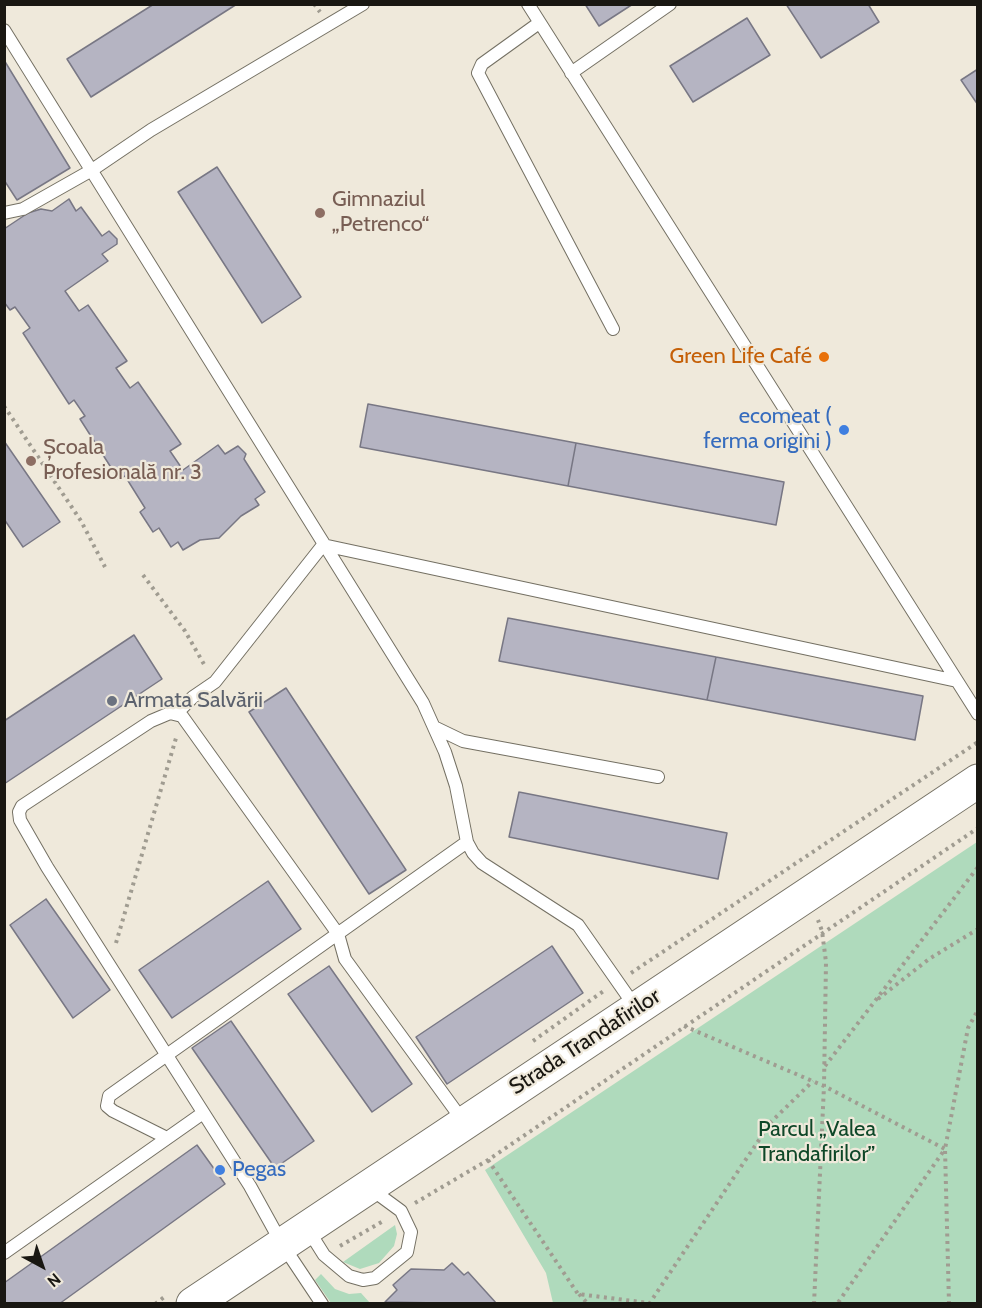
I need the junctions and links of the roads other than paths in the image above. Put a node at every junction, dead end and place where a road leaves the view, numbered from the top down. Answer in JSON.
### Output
{"nodes":[{"id":1,"x":363,"y":4,"type":"edge"},
{"id":2,"x":528,"y":4,"type":"edge"},
{"id":3,"x":670,"y":4,"type":"edge"},
{"id":4,"x":539,"y":23,"type":"junction"},
{"id":5,"x":4,"y":30,"type":"edge"},
{"id":6,"x":571,"y":73,"type":"junction"},
{"id":7,"x":92,"y":170,"type":"junction"},
{"id":8,"x":4,"y":213,"type":"edge"},
{"id":9,"x":613,"y":329,"type":"dead end"},
{"id":10,"x":323,"y":546,"type":"junction"},
{"id":11,"x":957,"y":681,"type":"junction"},
{"id":12,"x":177,"y":713,"type":"junction"},
{"id":13,"x":978,"y":714,"type":"edge"},
{"id":14,"x":436,"y":728,"type":"junction"},
{"id":15,"x":658,"y":777,"type":"dead end"},
{"id":16,"x":978,"y":781,"type":"edge"},
{"id":17,"x":466,"y":842,"type":"junction"},
{"id":18,"x":338,"y":934,"type":"junction"},
{"id":19,"x":636,"y":1009,"type":"junction"},
{"id":20,"x":166,"y":1056,"type":"junction"},
{"id":21,"x":203,"y":1113,"type":"junction"},
{"id":22,"x":464,"y":1123,"type":"junction"},
{"id":23,"x":167,"y":1138,"type":"junction"},
{"id":24,"x":368,"y":1186,"type":"junction"},
{"id":25,"x":294,"y":1236,"type":"junction"},
{"id":26,"x":4,"y":1253,"type":"edge"},
{"id":27,"x":193,"y":1304,"type":"edge"},
{"id":28,"x":322,"y":1304,"type":"edge"}],
"edges":[{"from":1,"to":7,"type":"lane"},
{"from":2,"to":4,"type":"lane"},
{"from":3,"to":6,"type":"lane"},
{"from":4,"to":6,"type":"lane"},
{"from":4,"to":9,"type":"lane"},
{"from":5,"to":7,"type":"lane"},
{"from":6,"to":11,"type":"lane"},
{"from":7,"to":8,"type":"lane"},
{"from":7,"to":10,"type":"lane"},
{"from":10,"to":11,"type":"lane"},
{"from":10,"to":12,"type":"lane"},
{"from":10,"to":14,"type":"lane"},
{"from":11,"to":13,"type":"lane"},
{"from":12,"to":18,"type":"lane"},
{"from":12,"to":20,"type":"lane"},
{"from":14,"to":15,"type":"lane"},
{"from":14,"to":17,"type":"lane"},
{"from":16,"to":19,"type":"main road","name":"Strada Trandafirilor"},
{"from":17,"to":18,"type":"lane"},
{"from":17,"to":19,"type":"lane"},
{"from":18,"to":20,"type":"lane"},
{"from":18,"to":22,"type":"lane"},
{"from":19,"to":22,"type":"main road","name":"Strada Trandafirilor"},
{"from":20,"to":21,"type":"lane"},
{"from":20,"to":23,"type":"lane"},
{"from":21,"to":23,"type":"lane"},
{"from":21,"to":25,"type":"lane"},
{"from":22,"to":24,"type":"main road","name":"Strada Trandafirilor"},
{"from":23,"to":26,"type":"lane"},
{"from":24,"to":25,"type":"main road","name":"Strada Trandafirilor"},
{"from":24,"to":25,"type":"lane"},
{"from":25,"to":27,"type":"main road","name":"Strada Trandafirilor"},
{"from":25,"to":28,"type":"lane"}]}
